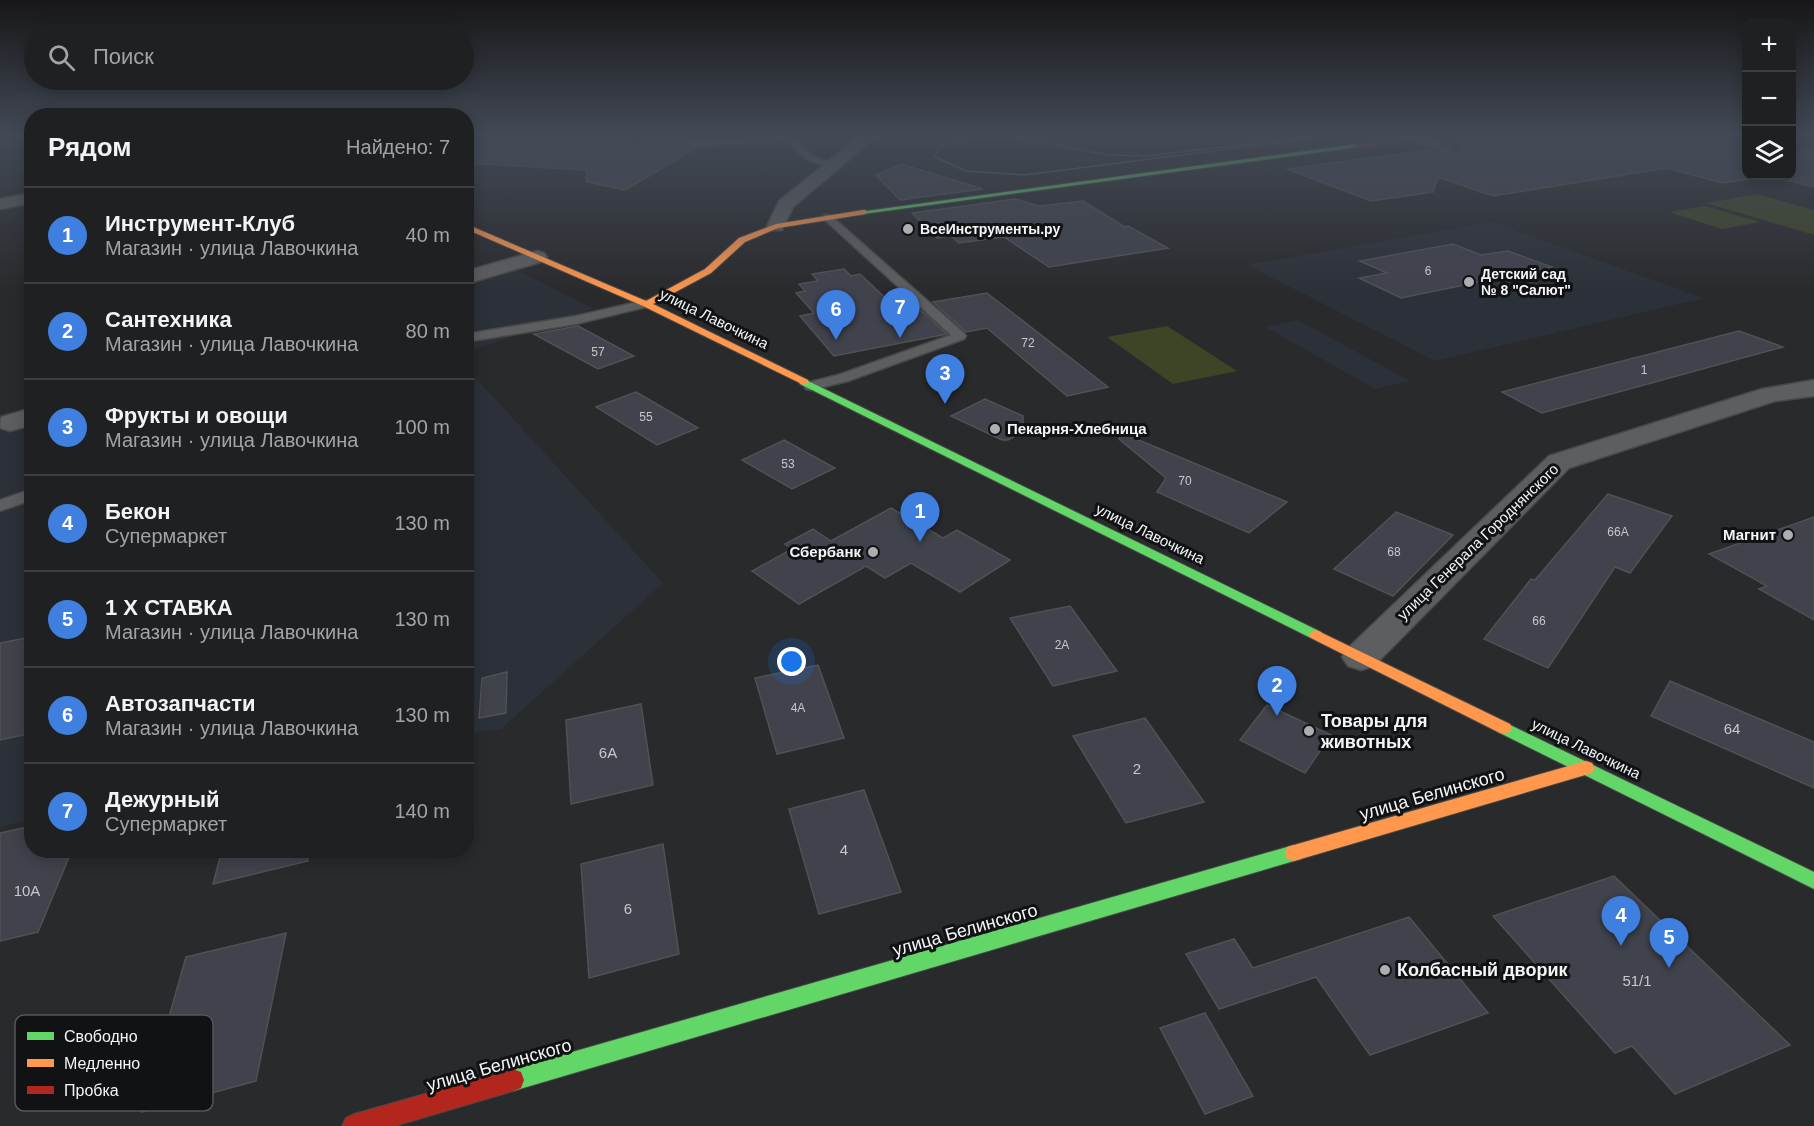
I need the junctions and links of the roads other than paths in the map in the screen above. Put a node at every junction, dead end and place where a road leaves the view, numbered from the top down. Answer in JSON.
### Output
{"nodes":[{"id":1,"x":806,"y":188,"type":"edge"},
{"id":2,"x":1047,"y":188,"type":"edge"},
{"id":3,"x":24,"y":200,"type":"edge"},
{"id":4,"x":0,"y":204,"type":"edge"},
{"id":5,"x":827,"y":217,"type":"junction"},
{"id":6,"x":776,"y":226,"type":"junction"},
{"id":7,"x":474,"y":229,"type":"edge"},
{"id":8,"x":537,"y":257,"type":"junction"},
{"id":9,"x":474,"y":276,"type":"edge"},
{"id":10,"x":646,"y":304,"type":"junction"},
{"id":11,"x":474,"y":337,"type":"edge"},
{"id":12,"x":811,"y":386,"type":"junction"},
{"id":13,"x":1814,"y":388,"type":"edge"},
{"id":14,"x":24,"y":497,"type":"edge"},
{"id":15,"x":0,"y":506,"type":"edge"},
{"id":16,"x":1361,"y":657,"type":"junction"},
{"id":17,"x":1586,"y":768,"type":"junction"},
{"id":18,"x":1814,"y":881,"type":"edge"},
{"id":19,"x":354,"y":1126,"type":"edge"}],
"edges":[{"from":1,"to":6,"type":"street"},
{"from":2,"to":5,"type":"main road"},
{"from":3,"to":4,"type":"street"},
{"from":5,"to":6,"type":"main road"},
{"from":5,"to":12,"type":"lane"},
{"from":6,"to":10,"type":"main road"},
{"from":7,"to":8,"type":"main road","name":"улица Лавочкина"},
{"from":8,"to":9,"type":"street"},
{"from":8,"to":10,"type":"main road","name":"улица Лавочкина"},
{"from":10,"to":11,"type":"lane"},
{"from":10,"to":12,"type":"main road","name":"улица Лавочкина"},
{"from":12,"to":16,"type":"main road","name":"улица Лавочкина"},
{"from":13,"to":16,"type":"street","name":"улица Генерала Городнянского"},
{"from":14,"to":15,"type":"lane"},
{"from":16,"to":17,"type":"main road","name":"улица Лавочкина"},
{"from":17,"to":18,"type":"main road","name":"улица Лавочкина"},
{"from":17,"to":19,"type":"main road","name":"улица Белинского"}]}
